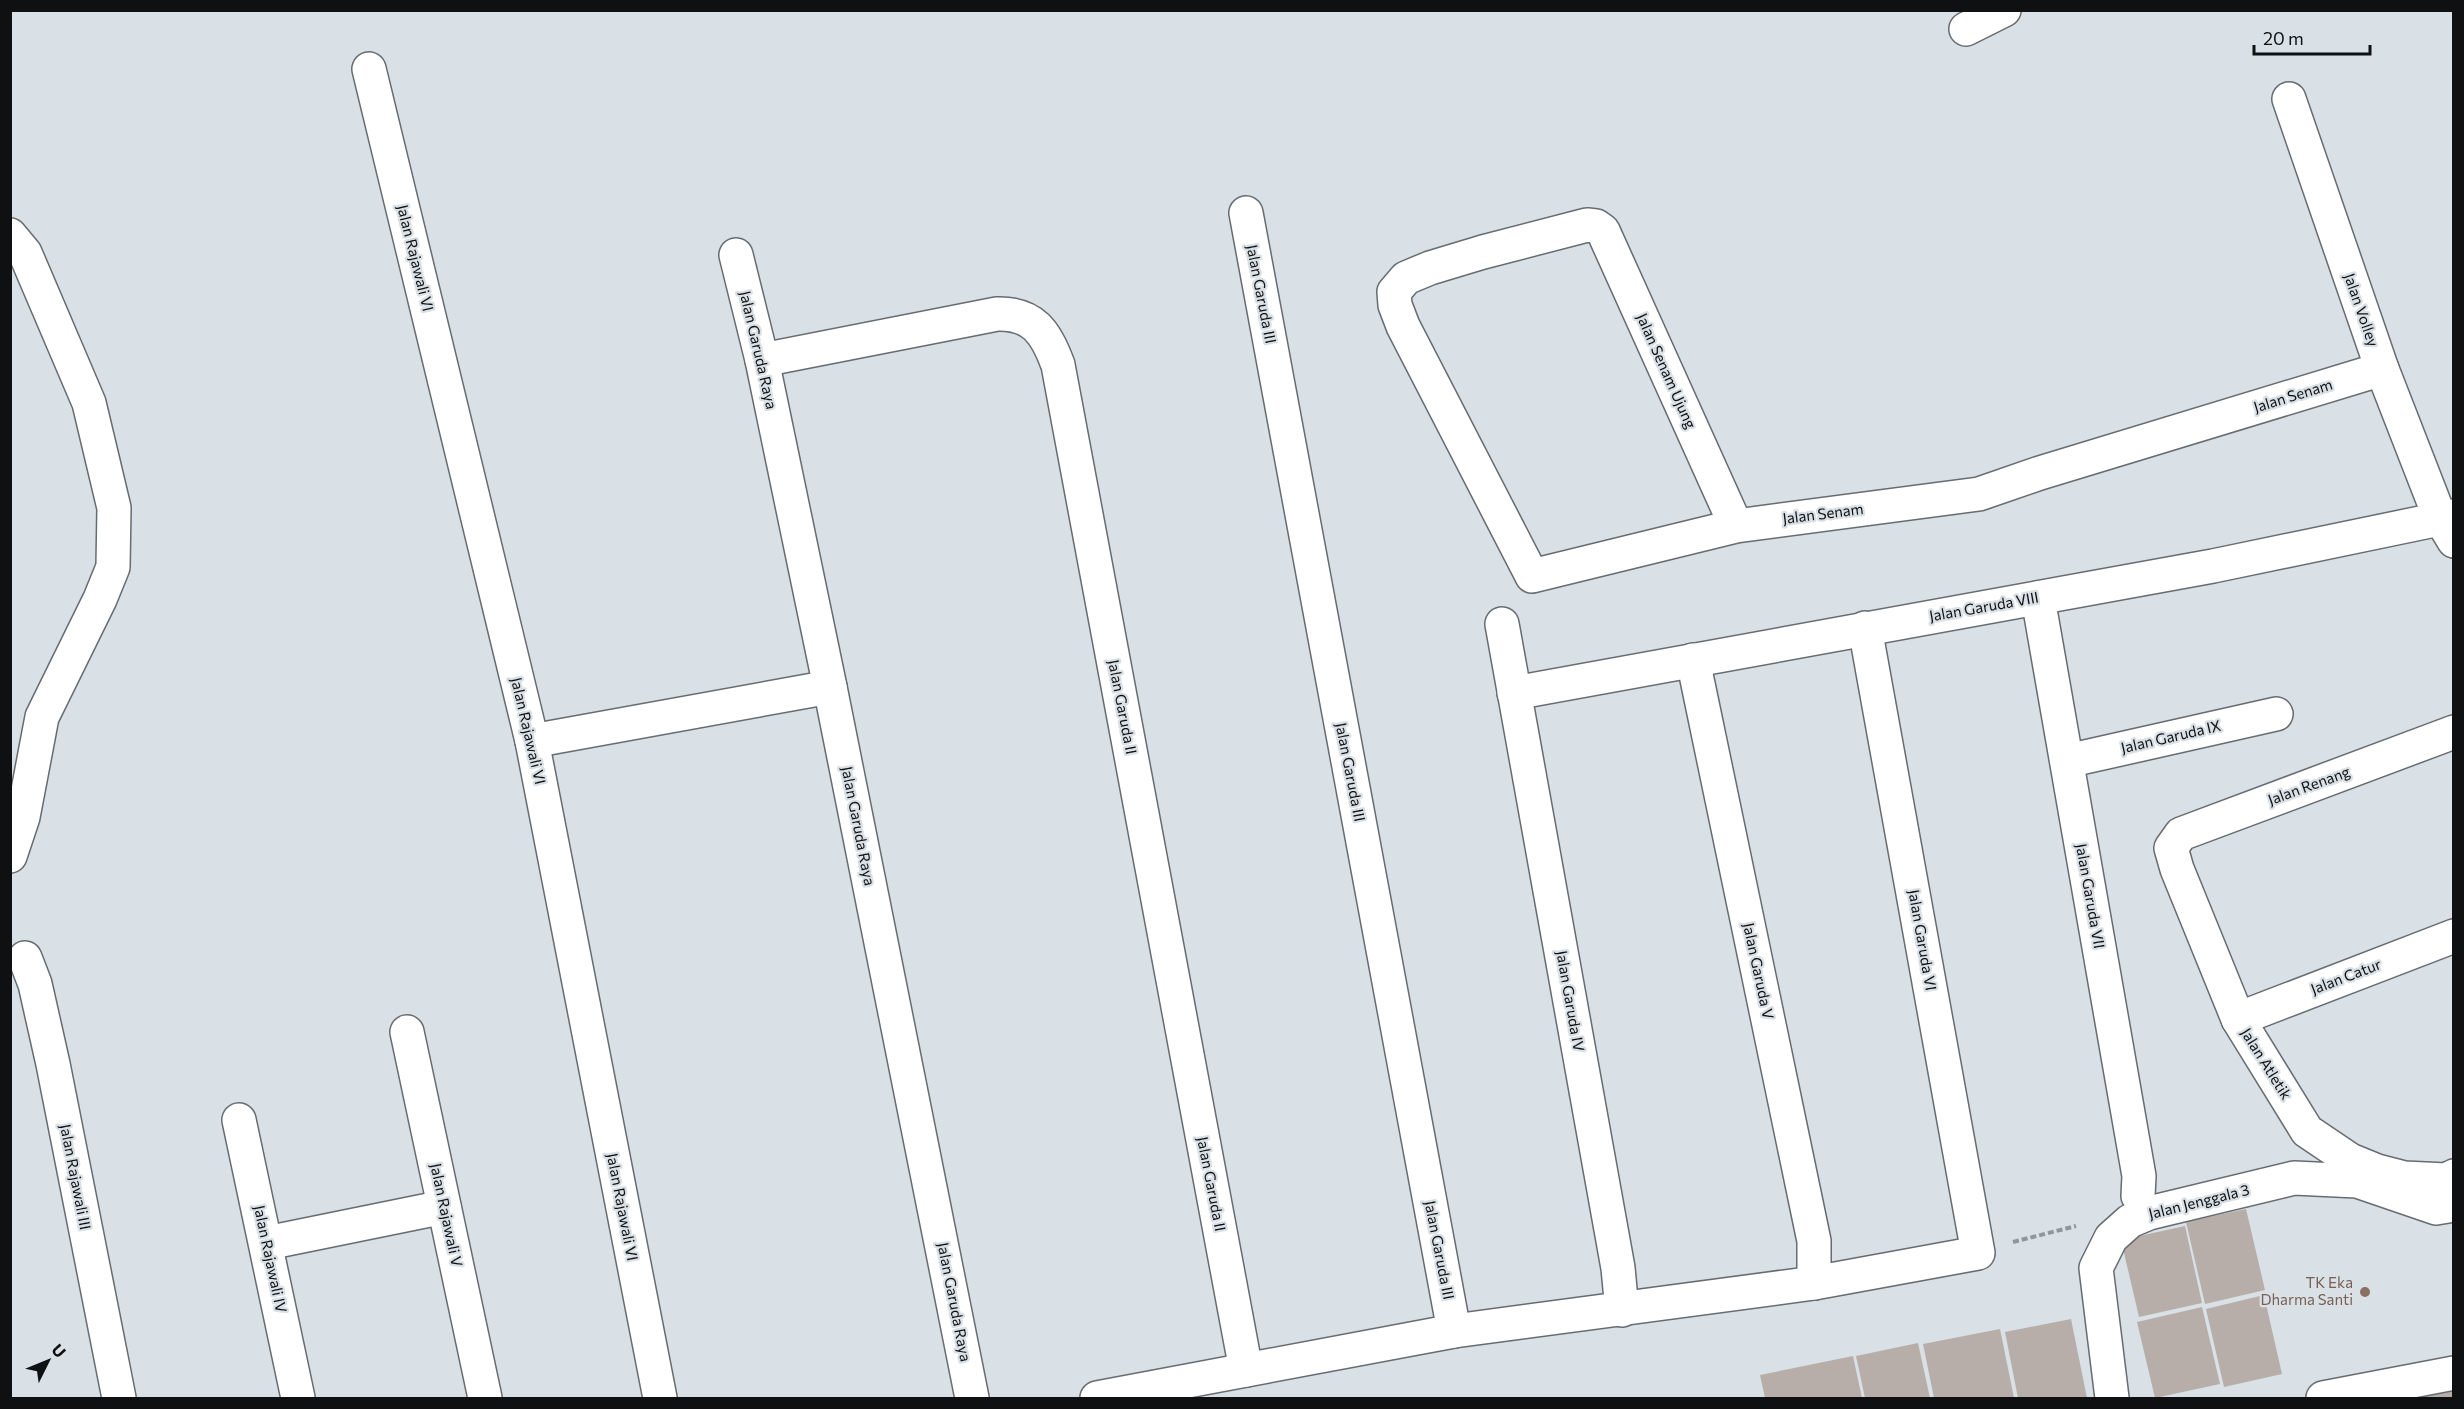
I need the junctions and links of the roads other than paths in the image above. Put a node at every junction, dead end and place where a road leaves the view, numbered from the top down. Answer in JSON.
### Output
{"nodes":[{"id":1,"x":2004,"y":10,"type":"edge"},
{"id":2,"x":1965,"y":29,"type":"dead end"},
{"id":3,"x":369,"y":69,"type":"dead end"},
{"id":4,"x":2289,"y":99,"type":"dead end"},
{"id":5,"x":1246,"y":213,"type":"dead end"},
{"id":6,"x":10,"y":236,"type":"edge"},
{"id":7,"x":736,"y":255,"type":"dead end"},
{"id":8,"x":1402,"y":326,"type":"joint"},
{"id":9,"x":762,"y":360,"type":"junction"},
{"id":10,"x":2382,"y":369,"type":"junction"},
{"id":11,"x":2449,"y":525,"type":"edge"},
{"id":12,"x":1736,"y":526,"type":"junction"},
{"id":13,"x":2038,"y":598,"type":"junction"},
{"id":14,"x":1502,"y":624,"type":"dead end"},
{"id":15,"x":1865,"y":628,"type":"junction"},
{"id":16,"x":1694,"y":660,"type":"junction"},
{"id":17,"x":830,"y":687,"type":"junction"},
{"id":18,"x":1514,"y":693,"type":"junction"},
{"id":19,"x":2276,"y":714,"type":"dead end"},
{"id":20,"x":2454,"y":732,"type":"edge"},
{"id":21,"x":532,"y":741,"type":"junction"},
{"id":22,"x":2067,"y":761,"type":"junction"},
{"id":23,"x":2171,"y":848,"type":"joint"},
{"id":24,"x":10,"y":856,"type":"edge"},
{"id":25,"x":2454,"y":936,"type":"edge"},
{"id":26,"x":25,"y":958,"type":"dead end"},
{"id":27,"x":2238,"y":1019,"type":"junction"},
{"id":28,"x":407,"y":1032,"type":"dead end"},
{"id":29,"x":239,"y":1120,"type":"dead end"},
{"id":30,"x":2454,"y":1176,"type":"edge"},
{"id":31,"x":2138,"y":1196,"type":"dead end"},
{"id":32,"x":2454,"y":1205,"type":"edge"},
{"id":33,"x":444,"y":1207,"type":"junction"},
{"id":34,"x":267,"y":1242,"type":"junction"},
{"id":35,"x":1814,"y":1283,"type":"junction"},
{"id":36,"x":1622,"y":1310,"type":"junction"},
{"id":37,"x":1454,"y":1331,"type":"junction"},
{"id":38,"x":1246,"y":1370,"type":"junction"},
{"id":39,"x":2454,"y":1373,"type":"edge"},
{"id":40,"x":119,"y":1398,"type":"edge"},
{"id":41,"x":298,"y":1398,"type":"edge"},
{"id":42,"x":485,"y":1398,"type":"edge"},
{"id":43,"x":660,"y":1398,"type":"edge"},
{"id":44,"x":972,"y":1398,"type":"edge"},
{"id":45,"x":1097,"y":1398,"type":"edge"},
{"id":46,"x":2112,"y":1398,"type":"edge"},
{"id":47,"x":2323,"y":1398,"type":"edge"}],
"edges":[{"from":1,"to":2,"type":"street"},
{"from":3,"to":21,"type":"street","name":"Jalan Rajawali VI"},
{"from":4,"to":10,"type":"street","name":"Jalan Volley"},
{"from":5,"to":37,"type":"street","name":"Jalan Garuda III"},
{"from":6,"to":24,"type":"street"},
{"from":7,"to":9,"type":"street","name":"Jalan Garuda Raya"},
{"from":8,"to":12,"type":"street","name":"Jalan Senam"},
{"from":8,"to":12,"type":"street","name":"Jalan Senam Ujung"},
{"from":9,"to":17,"type":"street","name":"Jalan Garuda Raya"},
{"from":9,"to":38,"type":"street","name":"Jalan Garuda II"},
{"from":10,"to":11,"type":"street","name":"Jalan Volley"},
{"from":10,"to":12,"type":"street","name":"Jalan Senam"},
{"from":11,"to":13,"type":"street","name":"Jalan Garuda VIII"},
{"from":13,"to":15,"type":"street","name":"Jalan Garuda VIII"},
{"from":13,"to":22,"type":"street","name":"Jalan Garuda VII"},
{"from":14,"to":18,"type":"street","name":"Jalan Garuda IV"},
{"from":15,"to":16,"type":"street","name":"Jalan Garuda VIII"},
{"from":15,"to":35,"type":"street","name":"Jalan Garuda VI"},
{"from":16,"to":18,"type":"street","name":"Jalan Garuda VIII"},
{"from":16,"to":35,"type":"street","name":"Jalan Garuda V"},
{"from":17,"to":21,"type":"street"},
{"from":17,"to":44,"type":"street","name":"Jalan Garuda Raya"},
{"from":18,"to":36,"type":"street","name":"Jalan Garuda IV"},
{"from":19,"to":22,"type":"street","name":"Jalan Garuda IX"},
{"from":20,"to":23,"type":"street","name":"Jalan Renang"},
{"from":21,"to":43,"type":"street","name":"Jalan Rajawali VI"},
{"from":22,"to":31,"type":"street","name":"Jalan Garuda VII"},
{"from":23,"to":27,"type":"street","name":"Jalan Atletik"},
{"from":25,"to":27,"type":"street","name":"Jalan Catur"},
{"from":26,"to":40,"type":"street","name":"Jalan Rajawali III"},
{"from":27,"to":30,"type":"street","name":"Jalan Atletik"},
{"from":28,"to":33,"type":"street","name":"Jalan Rajawali V"},
{"from":29,"to":34,"type":"street","name":"Jalan Rajawali IV"},
{"from":32,"to":46,"type":"street","name":"Jalan Jenggala 3"},
{"from":33,"to":34,"type":"street"},
{"from":33,"to":42,"type":"street","name":"Jalan Rajawali V"},
{"from":34,"to":41,"type":"street","name":"Jalan Rajawali IV"},
{"from":35,"to":36,"type":"street"},
{"from":36,"to":37,"type":"street"},
{"from":37,"to":38,"type":"street"},
{"from":38,"to":45,"type":"street"},
{"from":39,"to":47,"type":"street"}]}
